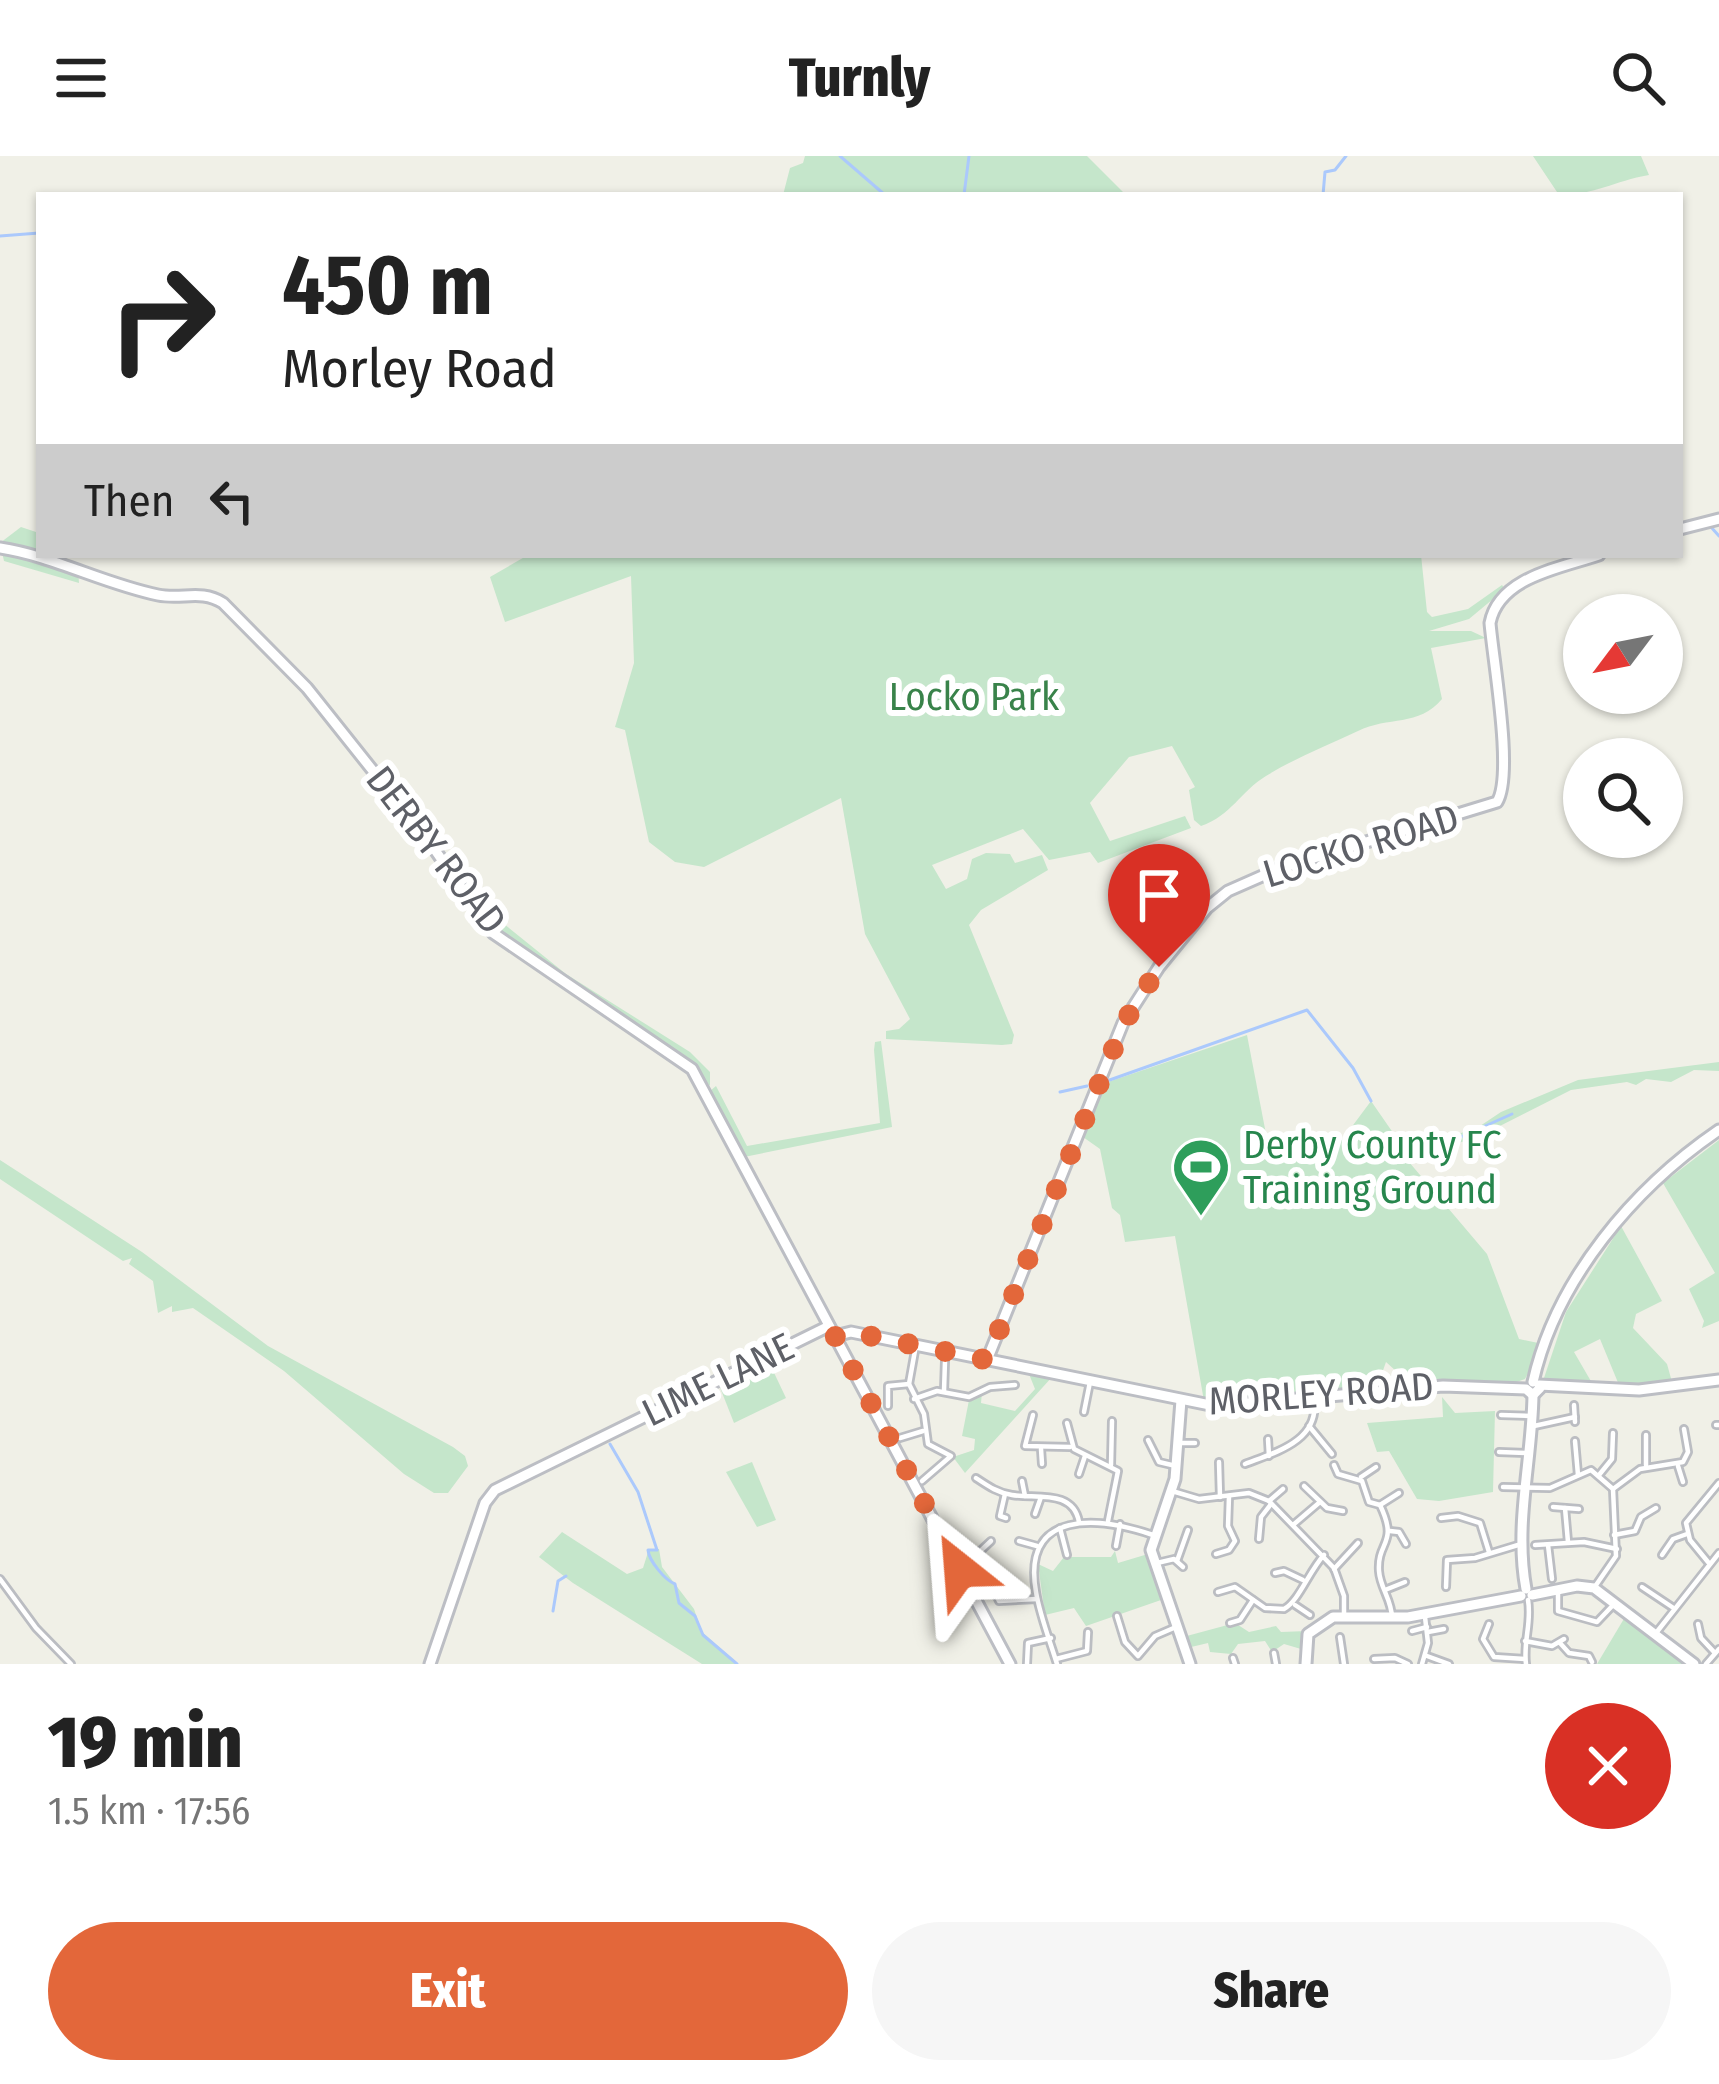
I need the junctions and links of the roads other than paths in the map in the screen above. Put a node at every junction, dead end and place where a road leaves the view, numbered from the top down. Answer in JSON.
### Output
{"nodes":[{"id":1,"x":1719,"y":519,"type":"edge"},
{"id":2,"x":1683,"y":528,"type":"edge"},
{"id":3,"x":0,"y":548,"type":"edge"},
{"id":4,"x":1591,"y":558,"type":"edge"},
{"id":5,"x":1719,"y":1130,"type":"edge"},
{"id":6,"x":832,"y":1331,"type":"junction"},
{"id":7,"x":916,"y":1346,"type":"junction"},
{"id":8,"x":987,"y":1360,"type":"junction"},
{"id":9,"x":945,"y":1361,"type":"dead end"},
{"id":10,"x":1719,"y":1380,"type":"edge"},
{"id":11,"x":1090,"y":1382,"type":"junction"},
{"id":12,"x":909,"y":1384,"type":"junction"},
{"id":13,"x":1533,"y":1388,"type":"junction"},
{"id":14,"x":1011,"y":1389,"type":"dead end"},
{"id":15,"x":944,"y":1392,"type":"junction"},
{"id":16,"x":914,"y":1399,"type":"junction"},
{"id":17,"x":1314,"y":1399,"type":"junction"},
{"id":18,"x":1181,"y":1400,"type":"junction"},
{"id":19,"x":885,"y":1402,"type":"dead end"},
{"id":20,"x":1574,"y":1405,"type":"dead end"},
{"id":21,"x":1084,"y":1412,"type":"dead end"},
{"id":22,"x":1033,"y":1415,"type":"dead end"},
{"id":23,"x":1501,"y":1415,"type":"dead end"},
{"id":24,"x":1112,"y":1421,"type":"dead end"},
{"id":25,"x":1532,"y":1421,"type":"junction"},
{"id":26,"x":1067,"y":1423,"type":"dead end"},
{"id":27,"x":1308,"y":1425,"type":"junction"},
{"id":28,"x":1684,"y":1429,"type":"dead end"},
{"id":29,"x":926,"y":1431,"type":"junction"},
{"id":30,"x":1613,"y":1433,"type":"dead end"},
{"id":31,"x":1646,"y":1435,"type":"dead end"},
{"id":32,"x":905,"y":1437,"type":"dead end"},
{"id":33,"x":1268,"y":1439,"type":"dead end"},
{"id":34,"x":1148,"y":1440,"type":"dead end"},
{"id":35,"x":1575,"y":1441,"type":"dead end"},
{"id":36,"x":1180,"y":1443,"type":"junction"},
{"id":37,"x":1195,"y":1443,"type":"dead end"},
{"id":38,"x":1072,"y":1446,"type":"junction"},
{"id":39,"x":1289,"y":1448,"type":"junction"},
{"id":40,"x":1041,"y":1449,"type":"junction"},
{"id":41,"x":1499,"y":1452,"type":"dead end"},
{"id":42,"x":1532,"y":1453,"type":"junction"},
{"id":43,"x":1331,"y":1454,"type":"dead end"},
{"id":44,"x":1085,"y":1456,"type":"junction"},
{"id":45,"x":1269,"y":1457,"type":"junction"},
{"id":46,"x":1297,"y":1458,"type":"dead end"},
{"id":47,"x":1566,"y":1458,"type":"dead end"},
{"id":48,"x":1575,"y":1458,"type":"junction"},
{"id":49,"x":1219,"y":1462,"type":"dead end"},
{"id":50,"x":1042,"y":1464,"type":"dead end"},
{"id":51,"x":1245,"y":1464,"type":"dead end"},
{"id":52,"x":1334,"y":1465,"type":"dead end"},
{"id":53,"x":1112,"y":1466,"type":"junction"},
{"id":54,"x":1178,"y":1466,"type":"junction"},
{"id":55,"x":1678,"y":1466,"type":"junction"},
{"id":56,"x":1376,"y":1467,"type":"dead end"},
{"id":57,"x":1646,"y":1468,"type":"junction"},
{"id":58,"x":1079,"y":1474,"type":"dead end"},
{"id":59,"x":1577,"y":1475,"type":"junction"},
{"id":60,"x":1600,"y":1475,"type":"junction"},
{"id":61,"x":976,"y":1478,"type":"dead end"},
{"id":62,"x":1359,"y":1478,"type":"junction"},
{"id":63,"x":928,"y":1480,"type":"dead end"},
{"id":64,"x":1022,"y":1481,"type":"dead end"},
{"id":65,"x":1683,"y":1482,"type":"dead end"},
{"id":66,"x":1719,"y":1483,"type":"edge"},
{"id":67,"x":1304,"y":1486,"type":"dead end"},
{"id":68,"x":1503,"y":1487,"type":"dead end"},
{"id":69,"x":1526,"y":1487,"type":"junction"},
{"id":70,"x":1283,"y":1489,"type":"dead end"},
{"id":71,"x":1613,"y":1489,"type":"junction"},
{"id":72,"x":1172,"y":1491,"type":"junction"},
{"id":73,"x":1075,"y":1493,"type":"dead end"},
{"id":74,"x":1399,"y":1493,"type":"dead end"},
{"id":75,"x":1006,"y":1494,"type":"junction"},
{"id":76,"x":1711,"y":1494,"type":"junction"},
{"id":77,"x":1025,"y":1496,"type":"junction"},
{"id":78,"x":1041,"y":1496,"type":"junction"},
{"id":79,"x":1229,"y":1496,"type":"junction"},
{"id":80,"x":1220,"y":1497,"type":"junction"},
{"id":81,"x":1270,"y":1502,"type":"junction"},
{"id":82,"x":1321,"y":1502,"type":"junction"},
{"id":83,"x":1718,"y":1502,"type":"edge"},
{"id":84,"x":1069,"y":1504,"type":"junction"},
{"id":85,"x":1381,"y":1505,"type":"junction"},
{"id":86,"x":1553,"y":1507,"type":"dead end"},
{"id":87,"x":1565,"y":1508,"type":"junction"},
{"id":88,"x":1656,"y":1508,"type":"dead end"},
{"id":89,"x":1579,"y":1509,"type":"dead end"},
{"id":90,"x":1343,"y":1510,"type":"dead end"},
{"id":91,"x":1034,"y":1514,"type":"dead end"},
{"id":92,"x":1006,"y":1518,"type":"dead end"},
{"id":93,"x":1441,"y":1518,"type":"dead end"},
{"id":94,"x":1108,"y":1521,"type":"junction"},
{"id":95,"x":1079,"y":1524,"type":"junction"},
{"id":96,"x":1120,"y":1524,"type":"junction"},
{"id":97,"x":1293,"y":1525,"type":"junction"},
{"id":98,"x":1060,"y":1528,"type":"junction"},
{"id":99,"x":1188,"y":1530,"type":"dead end"},
{"id":100,"x":1390,"y":1531,"type":"junction"},
{"id":101,"x":1687,"y":1534,"type":"junction"},
{"id":102,"x":1153,"y":1535,"type":"junction"},
{"id":103,"x":1614,"y":1535,"type":"junction"},
{"id":104,"x":1259,"y":1539,"type":"dead end"},
{"id":105,"x":992,"y":1540,"type":"dead end"},
{"id":106,"x":1019,"y":1541,"type":"dead end"},
{"id":107,"x":1568,"y":1542,"type":"junction"},
{"id":108,"x":1358,"y":1543,"type":"dead end"},
{"id":109,"x":1406,"y":1544,"type":"dead end"},
{"id":110,"x":1520,"y":1545,"type":"junction"},
{"id":111,"x":1535,"y":1545,"type":"dead end"},
{"id":112,"x":1116,"y":1546,"type":"dead end"},
{"id":113,"x":1548,"y":1546,"type":"junction"},
{"id":114,"x":1040,"y":1547,"type":"junction"},
{"id":115,"x":1617,"y":1550,"type":"junction"},
{"id":116,"x":1490,"y":1553,"type":"junction"},
{"id":117,"x":1719,"y":1553,"type":"edge"},
{"id":118,"x":1216,"y":1554,"type":"dead end"},
{"id":119,"x":1324,"y":1555,"type":"junction"},
{"id":120,"x":1663,"y":1555,"type":"dead end"},
{"id":121,"x":1066,"y":1556,"type":"dead end"},
{"id":122,"x":1708,"y":1562,"type":"junction"},
{"id":123,"x":1154,"y":1564,"type":"junction"},
{"id":124,"x":1334,"y":1569,"type":"junction"},
{"id":125,"x":960,"y":1570,"type":"junction"},
{"id":126,"x":1275,"y":1574,"type":"dead end"},
{"id":127,"x":0,"y":1579,"type":"edge"},
{"id":128,"x":1303,"y":1580,"type":"junction"},
{"id":129,"x":1004,"y":1581,"type":"dead end"},
{"id":130,"x":1405,"y":1582,"type":"dead end"},
{"id":131,"x":1557,"y":1586,"type":"junction"},
{"id":132,"x":1446,"y":1587,"type":"dead end"},
{"id":133,"x":1642,"y":1587,"type":"dead end"},
{"id":134,"x":1594,"y":1588,"type":"junction"},
{"id":135,"x":1385,"y":1590,"type":"junction"},
{"id":136,"x":1218,"y":1592,"type":"dead end"},
{"id":137,"x":1526,"y":1595,"type":"junction"},
{"id":138,"x":1037,"y":1599,"type":"junction"},
{"id":139,"x":1253,"y":1600,"type":"junction"},
{"id":140,"x":1615,"y":1602,"type":"junction"},
{"id":141,"x":1294,"y":1603,"type":"junction"},
{"id":142,"x":1674,"y":1608,"type":"junction"},
{"id":143,"x":1277,"y":1610,"type":"junction"},
{"id":144,"x":1424,"y":1614,"type":"junction"},
{"id":145,"x":1117,"y":1616,"type":"dead end"},
{"id":146,"x":1310,"y":1616,"type":"dead end"},
{"id":147,"x":1344,"y":1616,"type":"junction"},
{"id":148,"x":1392,"y":1618,"type":"junction"},
{"id":149,"x":1277,"y":1622,"type":"dead end"},
{"id":150,"x":1230,"y":1623,"type":"dead end"},
{"id":151,"x":1489,"y":1624,"type":"dead end"},
{"id":152,"x":1698,"y":1624,"type":"dead end"},
{"id":153,"x":1176,"y":1627,"type":"junction"},
{"id":154,"x":1427,"y":1629,"type":"junction"},
{"id":155,"x":1444,"y":1629,"type":"dead end"},
{"id":156,"x":1412,"y":1631,"type":"dead end"},
{"id":157,"x":1088,"y":1632,"type":"dead end"},
{"id":158,"x":1656,"y":1634,"type":"junction"},
{"id":159,"x":1340,"y":1637,"type":"dead end"},
{"id":160,"x":1052,"y":1638,"type":"junction"},
{"id":161,"x":1525,"y":1641,"type":"junction"},
{"id":162,"x":1717,"y":1651,"type":"edge"},
{"id":163,"x":1274,"y":1653,"type":"dead end"},
{"id":164,"x":1425,"y":1655,"type":"junction"},
{"id":165,"x":1494,"y":1657,"type":"junction"},
{"id":166,"x":1374,"y":1659,"type":"dead end"},
{"id":167,"x":1526,"y":1661,"type":"edge"},
{"id":168,"x":1592,"y":1661,"type":"edge"},
{"id":169,"x":1056,"y":1662,"type":"edge"},
{"id":170,"x":71,"y":1664,"type":"edge"},
{"id":171,"x":430,"y":1664,"type":"edge"},
{"id":172,"x":1010,"y":1664,"type":"edge"},
{"id":173,"x":1027,"y":1664,"type":"edge"},
{"id":174,"x":1190,"y":1664,"type":"edge"},
{"id":175,"x":1276,"y":1664,"type":"edge"},
{"id":176,"x":1305,"y":1664,"type":"edge"},
{"id":177,"x":1344,"y":1664,"type":"edge"},
{"id":178,"x":1408,"y":1664,"type":"edge"},
{"id":179,"x":1421,"y":1664,"type":"edge"},
{"id":180,"x":1449,"y":1664,"type":"edge"},
{"id":181,"x":1486,"y":1664,"type":"edge"},
{"id":182,"x":1694,"y":1664,"type":"edge"},
{"id":183,"x":1706,"y":1664,"type":"edge"}],
"edges":[{"from":1,"to":2,"type":"street"},
{"from":3,"to":6,"type":"street","name":"DERBY ROAD"},
{"from":4,"to":8,"type":"street","name":"LOCKO ROAD"},
{"from":5,"to":13,"type":"street"},
{"from":6,"to":7,"type":"street","name":"MORLEY ROAD"},
{"from":6,"to":125,"type":"street","name":"LIME LANE"},
{"from":6,"to":171,"type":"street","name":"LIME LANE"},
{"from":7,"to":8,"type":"street","name":"MORLEY ROAD"},
{"from":7,"to":12,"type":"street"},
{"from":8,"to":11,"type":"street","name":"MORLEY ROAD"},
{"from":9,"to":15,"type":"street"},
{"from":10,"to":13,"type":"street","name":"MORLEY ROAD"},
{"from":11,"to":18,"type":"street","name":"MORLEY ROAD"},
{"from":11,"to":21,"type":"street"},
{"from":12,"to":16,"type":"street"},
{"from":12,"to":19,"type":"street"},
{"from":13,"to":17,"type":"street","name":"MORLEY ROAD"},
{"from":13,"to":25,"type":"street"},
{"from":14,"to":15,"type":"street"},
{"from":15,"to":16,"type":"street"},
{"from":16,"to":29,"type":"street"},
{"from":17,"to":18,"type":"street","name":"MORLEY ROAD"},
{"from":17,"to":27,"type":"street"},
{"from":18,"to":36,"type":"street"},
{"from":20,"to":25,"type":"street"},
{"from":22,"to":40,"type":"street"},
{"from":23,"to":25,"type":"street"},
{"from":24,"to":53,"type":"street"},
{"from":25,"to":42,"type":"street"},
{"from":26,"to":38,"type":"street"},
{"from":27,"to":39,"type":"street"},
{"from":27,"to":43,"type":"street"},
{"from":28,"to":55,"type":"street"},
{"from":29,"to":32,"type":"street"},
{"from":29,"to":63,"type":"street"},
{"from":30,"to":60,"type":"street"},
{"from":31,"to":57,"type":"street"},
{"from":33,"to":45,"type":"street"},
{"from":34,"to":54,"type":"street"},
{"from":35,"to":48,"type":"street"},
{"from":36,"to":37,"type":"street"},
{"from":36,"to":54,"type":"street"},
{"from":38,"to":40,"type":"street"},
{"from":38,"to":44,"type":"street"},
{"from":39,"to":45,"type":"street"},
{"from":39,"to":46,"type":"street"},
{"from":40,"to":50,"type":"street"},
{"from":41,"to":42,"type":"street"},
{"from":42,"to":69,"type":"street"},
{"from":44,"to":53,"type":"street"},
{"from":44,"to":58,"type":"street"},
{"from":45,"to":51,"type":"street"},
{"from":47,"to":48,"type":"street"},
{"from":48,"to":59,"type":"street"},
{"from":49,"to":80,"type":"street"},
{"from":52,"to":62,"type":"street"},
{"from":53,"to":94,"type":"street"},
{"from":54,"to":72,"type":"street"},
{"from":55,"to":57,"type":"street"},
{"from":55,"to":65,"type":"street"},
{"from":56,"to":62,"type":"street"},
{"from":57,"to":71,"type":"street"},
{"from":59,"to":60,"type":"street"},
{"from":59,"to":69,"type":"street"},
{"from":60,"to":71,"type":"street"},
{"from":61,"to":75,"type":"street"},
{"from":62,"to":85,"type":"street"},
{"from":64,"to":77,"type":"street"},
{"from":66,"to":76,"type":"street"},
{"from":67,"to":82,"type":"street"},
{"from":68,"to":69,"type":"street"},
{"from":69,"to":110,"type":"street"},
{"from":70,"to":81,"type":"street"},
{"from":71,"to":103,"type":"street"},
{"from":72,"to":80,"type":"street"},
{"from":72,"to":102,"type":"street"},
{"from":73,"to":84,"type":"street"},
{"from":74,"to":85,"type":"street"},
{"from":75,"to":77,"type":"street"},
{"from":75,"to":92,"type":"street"},
{"from":76,"to":83,"type":"street"},
{"from":76,"to":101,"type":"street"},
{"from":77,"to":78,"type":"street"},
{"from":78,"to":84,"type":"street"},
{"from":78,"to":91,"type":"street"},
{"from":79,"to":80,"type":"street"},
{"from":79,"to":81,"type":"street"},
{"from":79,"to":118,"type":"street"},
{"from":81,"to":97,"type":"street"},
{"from":81,"to":104,"type":"street"},
{"from":82,"to":90,"type":"street"},
{"from":82,"to":97,"type":"street"},
{"from":84,"to":95,"type":"street"},
{"from":85,"to":100,"type":"street"},
{"from":86,"to":87,"type":"street"},
{"from":87,"to":89,"type":"street"},
{"from":87,"to":107,"type":"street"},
{"from":88,"to":103,"type":"street"},
{"from":93,"to":116,"type":"street"},
{"from":94,"to":95,"type":"street"},
{"from":94,"to":96,"type":"street"},
{"from":95,"to":98,"type":"street"},
{"from":96,"to":102,"type":"street"},
{"from":96,"to":112,"type":"street"},
{"from":97,"to":119,"type":"street"},
{"from":98,"to":114,"type":"street"},
{"from":98,"to":121,"type":"street"},
{"from":99,"to":123,"type":"street"},
{"from":100,"to":109,"type":"street"},
{"from":100,"to":135,"type":"street"},
{"from":101,"to":120,"type":"street"},
{"from":101,"to":122,"type":"street"},
{"from":102,"to":123,"type":"street"},
{"from":103,"to":115,"type":"street"},
{"from":105,"to":125,"type":"street"},
{"from":106,"to":114,"type":"street"},
{"from":107,"to":113,"type":"street"},
{"from":107,"to":115,"type":"street"},
{"from":108,"to":124,"type":"street"},
{"from":110,"to":116,"type":"street"},
{"from":110,"to":137,"type":"street"},
{"from":111,"to":113,"type":"street"},
{"from":113,"to":131,"type":"street"},
{"from":114,"to":138,"type":"street"},
{"from":115,"to":134,"type":"street"},
{"from":116,"to":132,"type":"street"},
{"from":117,"to":122,"type":"street"},
{"from":119,"to":124,"type":"street"},
{"from":119,"to":128,"type":"street"},
{"from":122,"to":142,"type":"street"},
{"from":123,"to":153,"type":"street"},
{"from":124,"to":147,"type":"street"},
{"from":125,"to":172,"type":"street","name":"LIME LANE"},
{"from":126,"to":128,"type":"street"},
{"from":127,"to":170,"type":"street"},
{"from":128,"to":141,"type":"street"},
{"from":129,"to":138,"type":"street"},
{"from":130,"to":135,"type":"street"},
{"from":131,"to":134,"type":"street"},
{"from":131,"to":137,"type":"street"},
{"from":131,"to":140,"type":"street"},
{"from":133,"to":142,"type":"street"},
{"from":134,"to":140,"type":"street"},
{"from":135,"to":148,"type":"street"},
{"from":136,"to":139,"type":"street"},
{"from":137,"to":144,"type":"street"},
{"from":137,"to":161,"type":"street"},
{"from":138,"to":160,"type":"street"},
{"from":139,"to":143,"type":"street"},
{"from":139,"to":150,"type":"street"},
{"from":140,"to":158,"type":"street"},
{"from":141,"to":143,"type":"street"},
{"from":141,"to":146,"type":"street"},
{"from":142,"to":158,"type":"street"},
{"from":143,"to":149,"type":"street"},
{"from":144,"to":148,"type":"street"},
{"from":144,"to":154,"type":"street"},
{"from":145,"to":153,"type":"street"},
{"from":147,"to":148,"type":"street"},
{"from":147,"to":176,"type":"street"},
{"from":151,"to":165,"type":"street"},
{"from":152,"to":162,"type":"street"},
{"from":153,"to":174,"type":"street"},
{"from":154,"to":155,"type":"street"},
{"from":154,"to":156,"type":"street"},
{"from":154,"to":164,"type":"street"},
{"from":157,"to":169,"type":"street"},
{"from":158,"to":182,"type":"street"},
{"from":159,"to":177,"type":"street"},
{"from":160,"to":169,"type":"street"},
{"from":160,"to":173,"type":"street"},
{"from":161,"to":167,"type":"street"},
{"from":161,"to":168,"type":"street"},
{"from":162,"to":183,"type":"street"},
{"from":163,"to":175,"type":"street"},
{"from":164,"to":179,"type":"street"},
{"from":164,"to":180,"type":"street"},
{"from":165,"to":167,"type":"street"},
{"from":165,"to":181,"type":"street"},
{"from":166,"to":178,"type":"street"}]}
